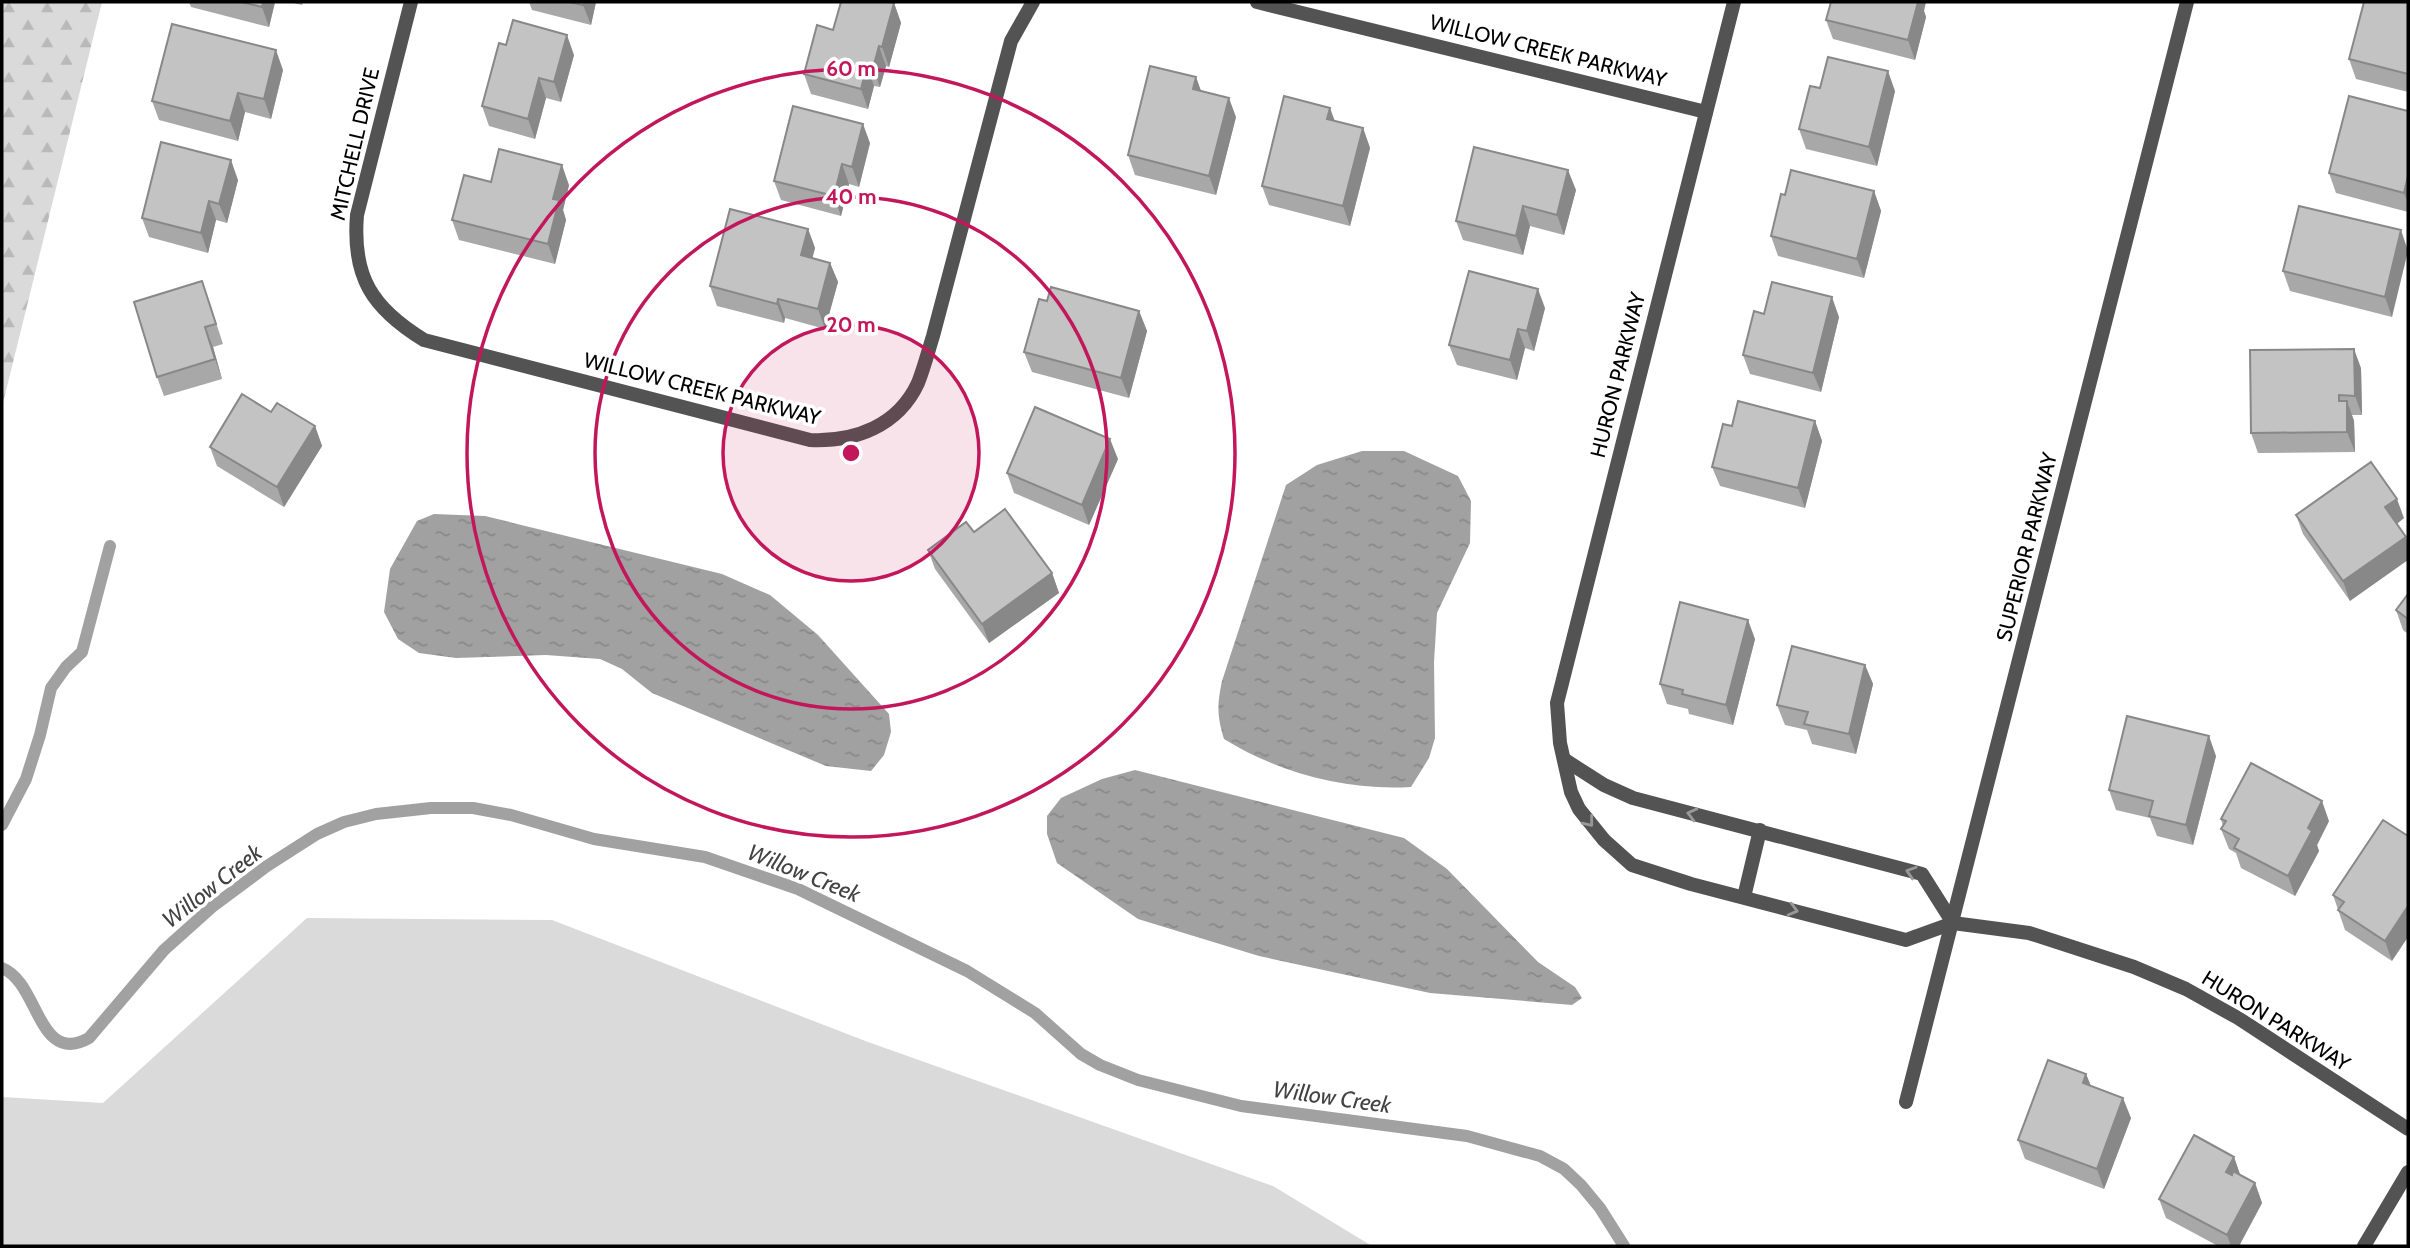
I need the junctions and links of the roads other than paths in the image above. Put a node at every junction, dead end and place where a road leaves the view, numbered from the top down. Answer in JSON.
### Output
{"nodes":[{"id":1,"x":411,"y":2,"type":"edge"},
{"id":2,"x":1033,"y":2,"type":"edge"},
{"id":3,"x":1257,"y":2,"type":"edge"},
{"id":4,"x":1734,"y":2,"type":"edge"},
{"id":5,"x":2188,"y":2,"type":"edge"},
{"id":6,"x":1706,"y":112,"type":"junction"},
{"id":7,"x":371,"y":295,"type":"joint"},
{"id":8,"x":1565,"y":760,"type":"junction"},
{"id":9,"x":1760,"y":830,"type":"junction"},
{"id":10,"x":1744,"y":897,"type":"junction"},
{"id":11,"x":1953,"y":923,"type":"junction"},
{"id":12,"x":1906,"y":1101,"type":"dead end"},
{"id":13,"x":2408,"y":1129,"type":"edge"},
{"id":14,"x":2408,"y":1172,"type":"edge"},
{"id":15,"x":2364,"y":1246,"type":"edge"}],
"edges":[{"from":1,"to":7,"type":"street","name":"MITCHELL DRIVE"},
{"from":2,"to":7,"type":"street","name":"WILLOW CREEK PARKWAY"},
{"from":3,"to":6,"type":"street","name":"WILLOW CREEK PARKWAY"},
{"from":4,"to":6,"type":"street","name":"HURON PARKWAY"},
{"from":5,"to":11,"type":"street","name":"SUPERIOR PARKWAY"},
{"from":6,"to":8,"type":"street","name":"HURON PARKWAY"},
{"from":9,"to":8,"type":"street","one_way":true},
{"from":8,"to":10,"type":"street","name":"HURON PARKWAY","one_way":true},
{"from":9,"to":10,"type":"street"},
{"from":11,"to":9,"type":"street","one_way":true},
{"from":10,"to":11,"type":"street","name":"HURON PARKWAY","one_way":true},
{"from":11,"to":12,"type":"street","name":"SUPERIOR PARKWAY"},
{"from":11,"to":13,"type":"street","name":"HURON PARKWAY"},
{"from":14,"to":15,"type":"street"}]}
